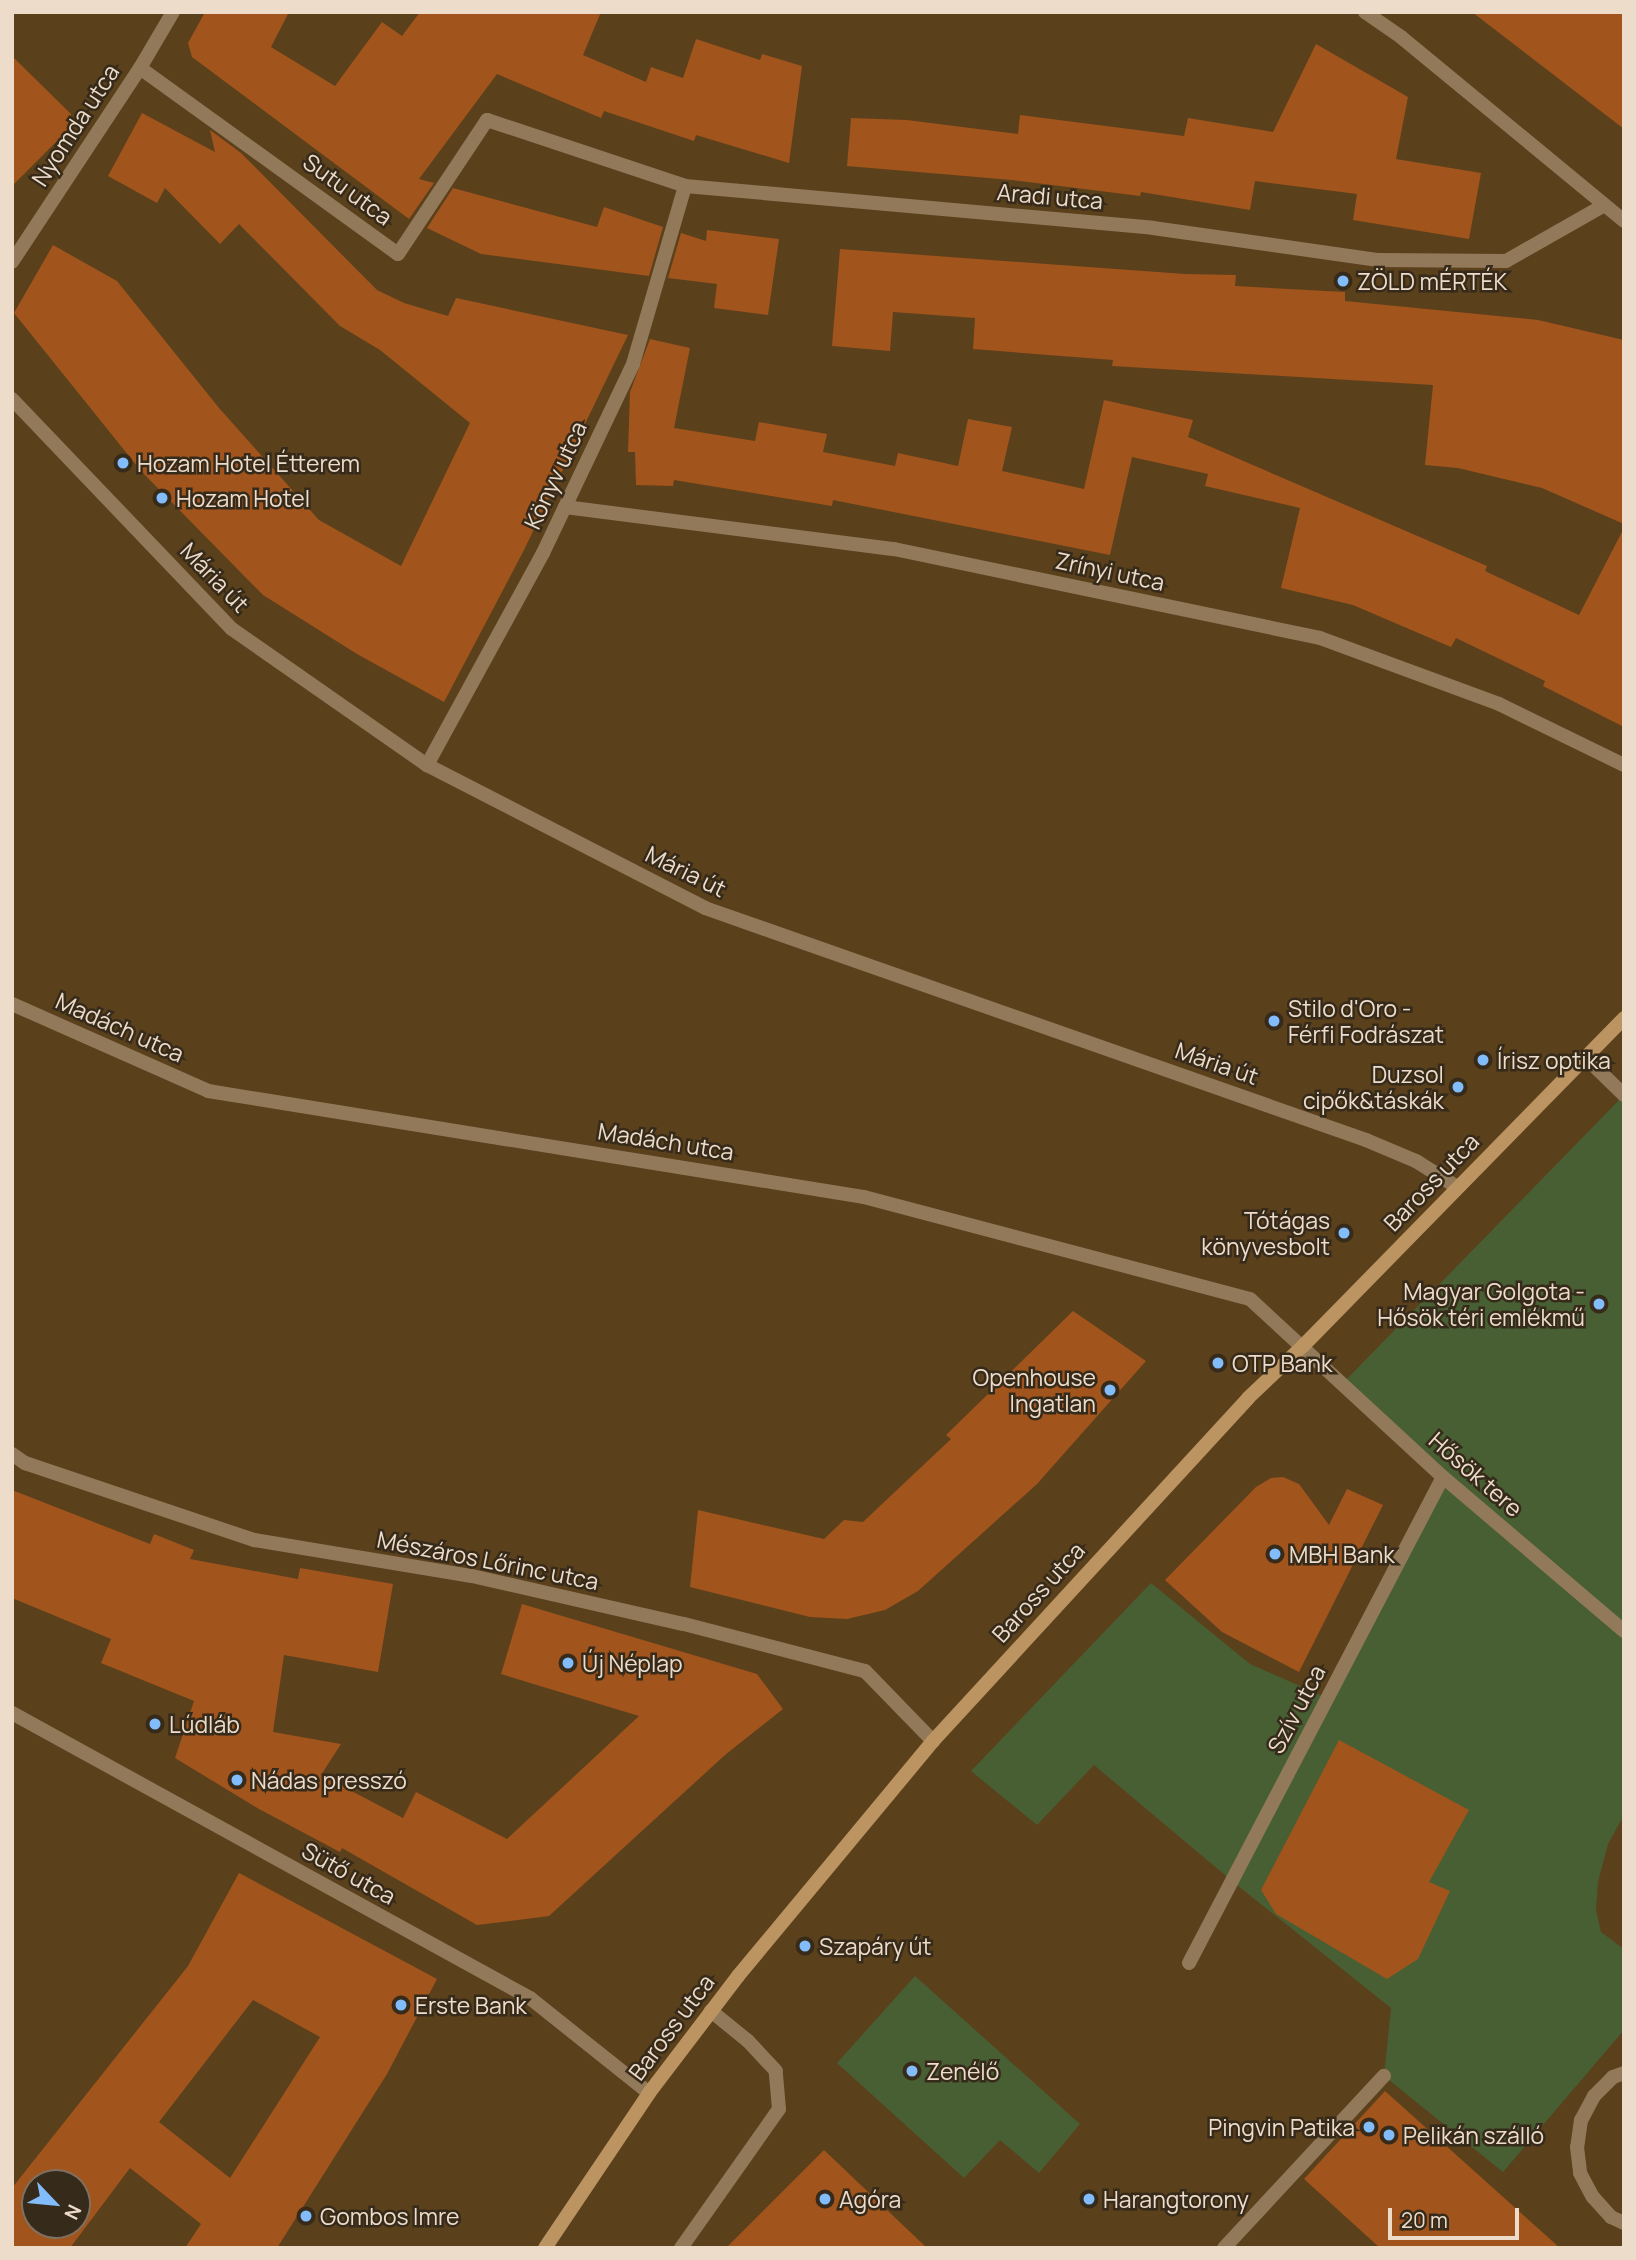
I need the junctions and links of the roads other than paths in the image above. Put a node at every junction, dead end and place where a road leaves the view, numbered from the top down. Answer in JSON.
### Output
{"nodes":[{"id":1,"x":173,"y":12,"type":"edge"},
{"id":2,"x":1365,"y":12,"type":"edge"},
{"id":3,"x":140,"y":68,"type":"junction"},
{"id":4,"x":487,"y":120,"type":"joint"},
{"id":5,"x":685,"y":186,"type":"junction"},
{"id":6,"x":1603,"y":206,"type":"junction"},
{"id":7,"x":1624,"y":221,"type":"edge"},
{"id":8,"x":12,"y":261,"type":"edge"},
{"id":9,"x":12,"y":399,"type":"edge"},
{"id":10,"x":565,"y":507,"type":"junction"},
{"id":11,"x":427,"y":765,"type":"junction"},
{"id":12,"x":1624,"y":765,"type":"edge"},
{"id":13,"x":12,"y":1004,"type":"edge"},
{"id":14,"x":1624,"y":1018,"type":"edge"},
{"id":15,"x":1586,"y":1058,"type":"junction"},
{"id":16,"x":1624,"y":1095,"type":"edge"},
{"id":17,"x":1457,"y":1187,"type":"junction"},
{"id":18,"x":1303,"y":1346,"type":"junction"},
{"id":19,"x":12,"y":1454,"type":"edge"},
{"id":20,"x":1443,"y":1477,"type":"junction"},
{"id":21,"x":1624,"y":1631,"type":"edge"},
{"id":22,"x":12,"y":1713,"type":"edge"},
{"id":23,"x":933,"y":1741,"type":"junction"},
{"id":24,"x":1189,"y":1963,"type":"dead end"},
{"id":25,"x":711,"y":2011,"type":"junction"},
{"id":26,"x":1624,"y":2073,"type":"edge"},
{"id":27,"x":1384,"y":2076,"type":"dead end"},
{"id":28,"x":649,"y":2093,"type":"junction"},
{"id":29,"x":1624,"y":2223,"type":"edge"},
{"id":30,"x":545,"y":2248,"type":"edge"},
{"id":31,"x":681,"y":2248,"type":"edge"},
{"id":32,"x":1224,"y":2248,"type":"edge"}],
"edges":[{"from":1,"to":3,"type":"street","name":"Nyomda utca"},
{"from":2,"to":6,"type":"street"},
{"from":3,"to":4,"type":"street","name":"Sutu utca"},
{"from":3,"to":8,"type":"street","name":"Nyomda utca"},
{"from":4,"to":5,"type":"street","name":"Aradi utca"},
{"from":5,"to":6,"type":"street","name":"Aradi utca"},
{"from":5,"to":10,"type":"street","name":"Könyv utca"},
{"from":6,"to":7,"type":"street"},
{"from":9,"to":11,"type":"street","name":"Mária út"},
{"from":10,"to":11,"type":"street","name":"Könyv utca"},
{"from":10,"to":12,"type":"street","name":"Zrínyi utca"},
{"from":11,"to":17,"type":"street","name":"Mária út"},
{"from":13,"to":18,"type":"street","name":"Madách utca"},
{"from":14,"to":15,"type":"street","name":"Baross utca"},
{"from":15,"to":16,"type":"street"},
{"from":15,"to":17,"type":"street","name":"Baross utca"},
{"from":17,"to":18,"type":"street","name":"Baross utca"},
{"from":18,"to":20,"type":"street","name":"Hősök tere"},
{"from":18,"to":23,"type":"street","name":"Baross utca"},
{"from":19,"to":23,"type":"street","name":"Mészáros Lőrinc utca"},
{"from":20,"to":21,"type":"street","name":"Hősök tere"},
{"from":20,"to":24,"type":"street","name":"Szív utca"},
{"from":22,"to":28,"type":"street","name":"Sütő utca"},
{"from":23,"to":25,"type":"street","name":"Baross utca"},
{"from":25,"to":28,"type":"street","name":"Baross utca"},
{"from":25,"to":31,"type":"street"},
{"from":26,"to":29,"type":"street"},
{"from":27,"to":32,"type":"street"},
{"from":28,"to":30,"type":"street","name":"Baross utca"}]}
